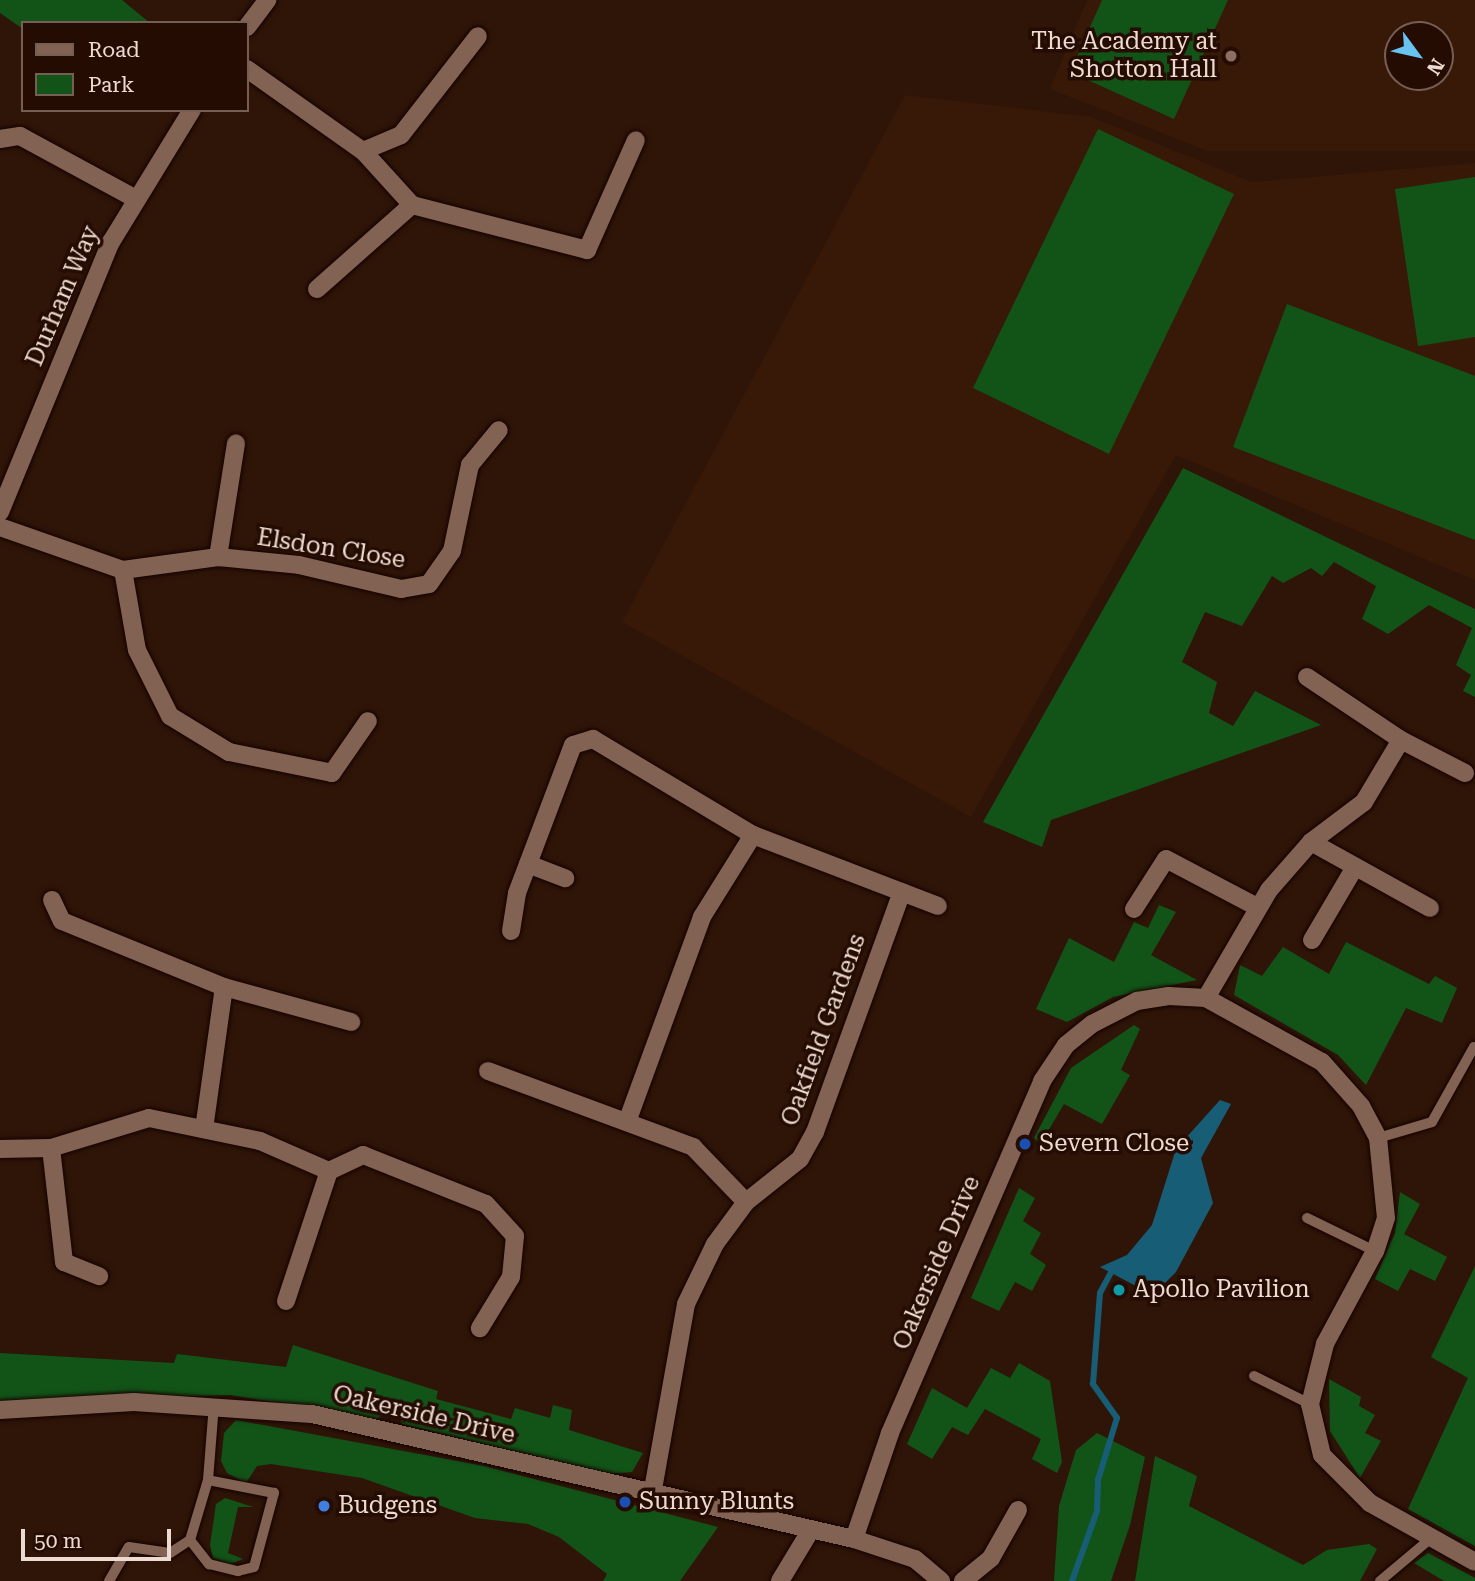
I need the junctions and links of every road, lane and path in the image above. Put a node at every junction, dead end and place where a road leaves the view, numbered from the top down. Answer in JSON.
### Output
{"nodes":[{"id":1,"x":267,"y":0,"type":"edge"},
{"id":2,"x":248,"y":26,"type":"edge"},
{"id":3,"x":478,"y":36,"type":"dead end"},
{"id":4,"x":248,"y":70,"type":"edge"},
{"id":5,"x":191,"y":112,"type":"edge"},
{"id":6,"x":0,"y":139,"type":"edge"},
{"id":7,"x":636,"y":140,"type":"dead end"},
{"id":8,"x":363,"y":151,"type":"junction"},
{"id":9,"x":136,"y":199,"type":"junction"},
{"id":10,"x":412,"y":205,"type":"junction"},
{"id":11,"x":317,"y":289,"type":"dead end"},
{"id":12,"x":499,"y":430,"type":"dead end"},
{"id":13,"x":236,"y":443,"type":"dead end"},
{"id":14,"x":0,"y":512,"type":"edge"},
{"id":15,"x":0,"y":527,"type":"edge"},
{"id":16,"x":218,"y":557,"type":"junction"},
{"id":17,"x":123,"y":570,"type":"junction"},
{"id":18,"x":1307,"y":677,"type":"dead end"},
{"id":19,"x":368,"y":721,"type":"dead end"},
{"id":20,"x":1401,"y":740,"type":"junction"},
{"id":21,"x":1465,"y":773,"type":"dead end"},
{"id":22,"x":752,"y":835,"type":"junction"},
{"id":23,"x":1311,"y":842,"type":"junction"},
{"id":24,"x":528,"y":864,"type":"junction"},
{"id":25,"x":1355,"y":867,"type":"junction"},
{"id":26,"x":565,"y":878,"type":"dead end"},
{"id":27,"x":902,"y":892,"type":"junction"},
{"id":28,"x":52,"y":900,"type":"dead end"},
{"id":29,"x":938,"y":906,"type":"dead end"},
{"id":30,"x":1257,"y":907,"type":"junction"},
{"id":31,"x":1430,"y":908,"type":"dead end"},
{"id":32,"x":1133,"y":909,"type":"dead end"},
{"id":33,"x":511,"y":932,"type":"dead end"},
{"id":34,"x":1312,"y":940,"type":"dead end"},
{"id":35,"x":224,"y":987,"type":"junction"},
{"id":36,"x":1206,"y":998,"type":"junction"},
{"id":37,"x":351,"y":1022,"type":"dead end"},
{"id":38,"x":1474,"y":1047,"type":"edge"},
{"id":39,"x":488,"y":1071,"type":"dead end"},
{"id":40,"x":627,"y":1122,"type":"junction"},
{"id":41,"x":204,"y":1129,"type":"junction"},
{"id":42,"x":1378,"y":1138,"type":"junction"},
{"id":43,"x":51,"y":1148,"type":"junction"},
{"id":44,"x":0,"y":1149,"type":"edge"},
{"id":45,"x":329,"y":1171,"type":"junction"},
{"id":46,"x":746,"y":1202,"type":"junction"},
{"id":47,"x":1307,"y":1217,"type":"dead end"},
{"id":48,"x":1375,"y":1251,"type":"junction"},
{"id":49,"x":99,"y":1276,"type":"dead end"},
{"id":50,"x":286,"y":1301,"type":"dead end"},
{"id":51,"x":480,"y":1328,"type":"dead end"},
{"id":52,"x":1254,"y":1376,"type":"dead end"},
{"id":53,"x":214,"y":1404,"type":"junction"},
{"id":54,"x":1310,"y":1404,"type":"junction"},
{"id":55,"x":0,"y":1410,"type":"edge"},
{"id":56,"x":208,"y":1480,"type":"junction"},
{"id":57,"x":652,"y":1495,"type":"junction"},
{"id":58,"x":1018,"y":1510,"type":"dead end"},
{"id":59,"x":809,"y":1532,"type":"junction"},
{"id":60,"x":854,"y":1539,"type":"junction"},
{"id":61,"x":1430,"y":1539,"type":"junction"},
{"id":62,"x":190,"y":1540,"type":"junction"},
{"id":63,"x":1475,"y":1562,"type":"edge"},
{"id":64,"x":109,"y":1581,"type":"edge"},
{"id":65,"x":780,"y":1581,"type":"edge"},
{"id":66,"x":941,"y":1581,"type":"edge"},
{"id":67,"x":963,"y":1581,"type":"edge"},
{"id":68,"x":1380,"y":1581,"type":"edge"}],
"edges":[{"from":1,"to":2,"type":"street"},
{"from":3,"to":8,"type":"street"},
{"from":4,"to":8,"type":"street"},
{"from":5,"to":9,"type":"street","name":"Durham Way"},
{"from":6,"to":9,"type":"street"},
{"from":7,"to":10,"type":"street"},
{"from":8,"to":10,"type":"street"},
{"from":9,"to":14,"type":"street","name":"Durham Way"},
{"from":10,"to":11,"type":"street"},
{"from":12,"to":16,"type":"street","name":"Elsdon Close"},
{"from":13,"to":16,"type":"street","name":"Elsdon Close"},
{"from":15,"to":17,"type":"street","name":"Elsdon Close"},
{"from":16,"to":17,"type":"street","name":"Elsdon Close"},
{"from":17,"to":19,"type":"street"},
{"from":18,"to":20,"type":"street"},
{"from":20,"to":21,"type":"street"},
{"from":20,"to":23,"type":"street"},
{"from":22,"to":24,"type":"street"},
{"from":22,"to":27,"type":"street"},
{"from":22,"to":40,"type":"street"},
{"from":23,"to":25,"type":"street"},
{"from":23,"to":30,"type":"street"},
{"from":24,"to":26,"type":"street"},
{"from":24,"to":33,"type":"street"},
{"from":25,"to":31,"type":"street"},
{"from":25,"to":34,"type":"street"},
{"from":27,"to":29,"type":"street"},
{"from":27,"to":46,"type":"street","name":"Oakfield Gardens"},
{"from":28,"to":35,"type":"street"},
{"from":30,"to":32,"type":"street"},
{"from":30,"to":36,"type":"street"},
{"from":35,"to":37,"type":"street"},
{"from":35,"to":41,"type":"street"},
{"from":36,"to":42,"type":"street"},
{"from":36,"to":60,"type":"street","name":"Oakerside Drive"},
{"from":38,"to":42,"type":"lane"},
{"from":39,"to":40,"type":"street"},
{"from":40,"to":46,"type":"street"},
{"from":41,"to":43,"type":"street"},
{"from":41,"to":45,"type":"street"},
{"from":42,"to":48,"type":"street"},
{"from":43,"to":44,"type":"street"},
{"from":43,"to":49,"type":"street"},
{"from":45,"to":50,"type":"street"},
{"from":45,"to":51,"type":"street"},
{"from":46,"to":57,"type":"street","name":"Oakfield Gardens"},
{"from":47,"to":48,"type":"lane"},
{"from":48,"to":54,"type":"street"},
{"from":52,"to":54,"type":"lane"},
{"from":53,"to":55,"type":"street","name":"Oakerside Drive"},
{"from":53,"to":56,"type":"lane"},
{"from":53,"to":57,"type":"street","name":"Oakerside Drive"},
{"from":54,"to":61,"type":"street"},
{"from":56,"to":62,"type":"lane"},
{"from":56,"to":62,"type":"lane"},
{"from":57,"to":59,"type":"street","name":"Oakerside Drive"},
{"from":58,"to":67,"type":"street"},
{"from":59,"to":60,"type":"street","name":"Oakerside Drive"},
{"from":59,"to":65,"type":"street"},
{"from":60,"to":66,"type":"street"},
{"from":61,"to":63,"type":"street"},
{"from":61,"to":68,"type":"lane"},
{"from":62,"to":64,"type":"lane"}]}
